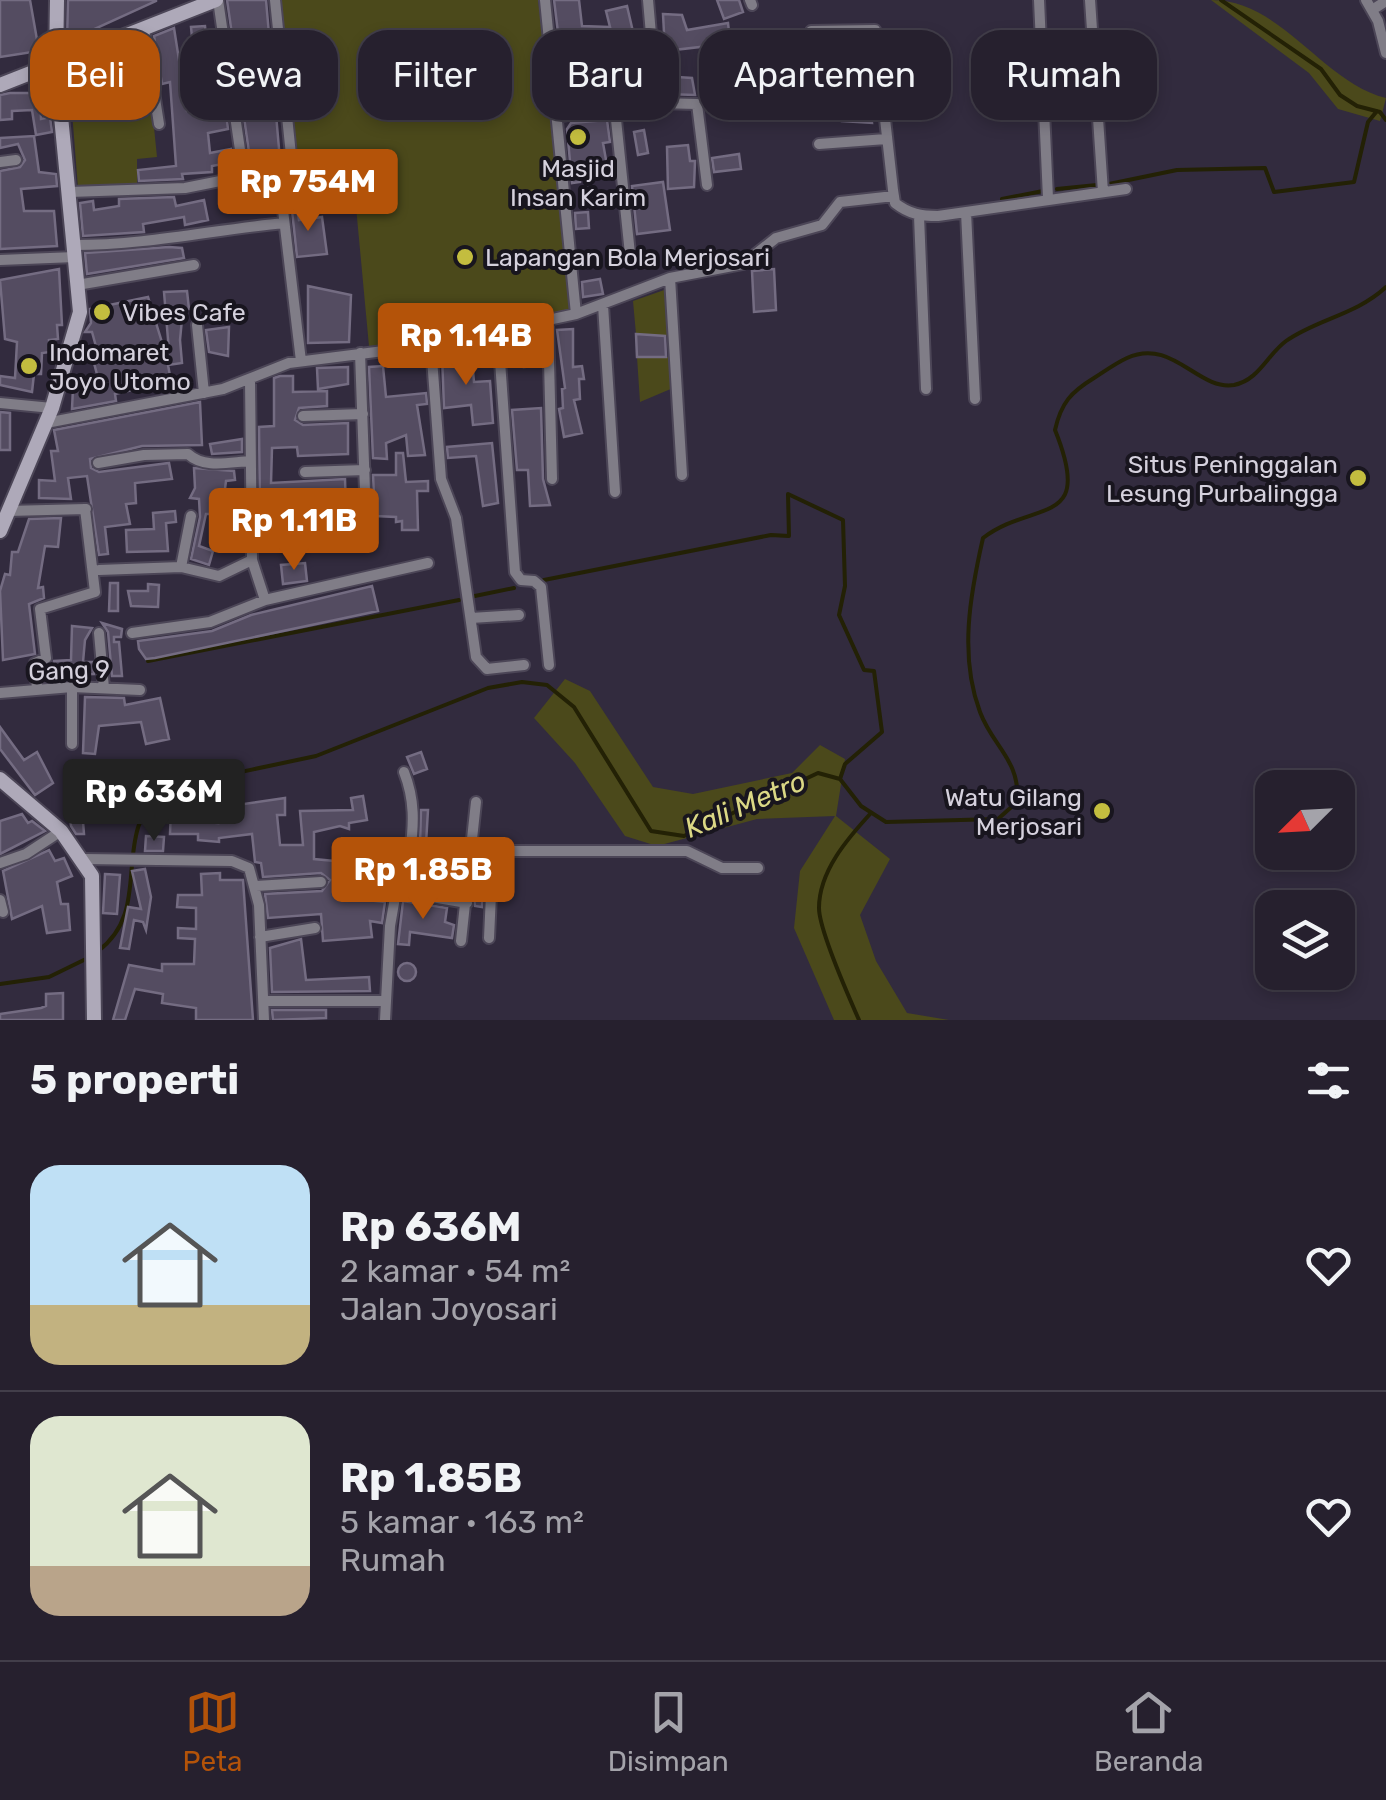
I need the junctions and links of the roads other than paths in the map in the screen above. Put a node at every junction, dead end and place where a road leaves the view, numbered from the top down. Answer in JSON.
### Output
{"nodes":[{"id":1,"x":56,"y":0,"type":"edge"},
{"id":2,"x":217,"y":0,"type":"edge"},
{"id":3,"x":276,"y":0,"type":"edge"},
{"id":4,"x":545,"y":0,"type":"edge"},
{"id":5,"x":648,"y":0,"type":"edge"},
{"id":6,"x":1039,"y":0,"type":"edge"},
{"id":7,"x":1090,"y":0,"type":"edge"},
{"id":8,"x":1386,"y":1,"type":"edge"},
{"id":9,"x":1369,"y":5,"type":"edge"},
{"id":10,"x":144,"y":28,"type":"junction"},
{"id":11,"x":56,"y":30,"type":"edge"},
{"id":12,"x":139,"y":30,"type":"edge"},
{"id":13,"x":549,"y":30,"type":"edge"},
{"id":14,"x":651,"y":30,"type":"edge"},
{"id":15,"x":832,"y":30,"type":"edge"},
{"id":16,"x":874,"y":30,"type":"edge"},
{"id":17,"x":1386,"y":53,"type":"edge"},
{"id":18,"x":30,"y":74,"type":"edge"},
{"id":19,"x":0,"y":85,"type":"edge"},
{"id":20,"x":679,"y":103,"type":"edge"},
{"id":21,"x":62,"y":120,"type":"edge"},
{"id":22,"x":560,"y":120,"type":"edge"},
{"id":23,"x":616,"y":120,"type":"edge"},
{"id":24,"x":884,"y":120,"type":"edge"},
{"id":25,"x":160,"y":124,"type":"dead end"},
{"id":26,"x":886,"y":139,"type":"junction"},
{"id":27,"x":820,"y":144,"type":"dead end"},
{"id":28,"x":16,"y":160,"type":"dead end"},
{"id":29,"x":0,"y":162,"type":"edge"},
{"id":30,"x":286,"y":168,"type":"junction"},
{"id":31,"x":244,"y":177,"type":"junction"},
{"id":32,"x":707,"y":185,"type":"dead end"},
{"id":33,"x":1126,"y":189,"type":"dead end"},
{"id":34,"x":70,"y":192,"type":"junction"},
{"id":35,"x":1103,"y":192,"type":"junction"},
{"id":36,"x":894,"y":196,"type":"junction"},
{"id":37,"x":1048,"y":198,"type":"junction"},
{"id":38,"x":966,"y":212,"type":"junction"},
{"id":39,"x":919,"y":216,"type":"junction"},
{"id":40,"x":284,"y":223,"type":"junction"},
{"id":41,"x":75,"y":251,"type":"junction"},
{"id":42,"x":630,"y":254,"type":"dead end"},
{"id":43,"x":0,"y":260,"type":"edge"},
{"id":44,"x":194,"y":265,"type":"dead end"},
{"id":45,"x":670,"y":278,"type":"junction"},
{"id":46,"x":77,"y":285,"type":"junction"},
{"id":47,"x":602,"y":305,"type":"junction"},
{"id":48,"x":575,"y":309,"type":"junction"},
{"id":49,"x":548,"y":322,"type":"junction"},
{"id":50,"x":197,"y":324,"type":"dead end"},
{"id":51,"x":498,"y":333,"type":"junction"},
{"id":52,"x":431,"y":345,"type":"junction"},
{"id":53,"x":360,"y":353,"type":"junction"},
{"id":54,"x":301,"y":362,"type":"junction"},
{"id":55,"x":250,"y":380,"type":"junction"},
{"id":56,"x":926,"y":389,"type":"dead end"},
{"id":57,"x":204,"y":393,"type":"junction"},
{"id":58,"x":975,"y":399,"type":"dead end"},
{"id":59,"x":0,"y":403,"type":"edge"},
{"id":60,"x":363,"y":414,"type":"junction"},
{"id":61,"x":49,"y":416,"type":"junction"},
{"id":62,"x":303,"y":416,"type":"dead end"},
{"id":63,"x":250,"y":460,"type":"junction"},
{"id":64,"x":98,"y":463,"type":"dead end"},
{"id":65,"x":365,"y":470,"type":"junction"},
{"id":66,"x":304,"y":472,"type":"dead end"},
{"id":67,"x":682,"y":476,"type":"dead end"},
{"id":68,"x":552,"y":479,"type":"dead end"},
{"id":69,"x":8,"y":491,"type":"edge"},
{"id":70,"x":615,"y":492,"type":"dead end"},
{"id":71,"x":8,"y":511,"type":"junction"},
{"id":72,"x":191,"y":516,"type":"dead end"},
{"id":73,"x":308,"y":529,"type":"dead end"},
{"id":74,"x":0,"y":531,"type":"edge"},
{"id":75,"x":252,"y":560,"type":"junction"},
{"id":76,"x":428,"y":563,"type":"dead end"},
{"id":77,"x":180,"y":567,"type":"junction"},
{"id":78,"x":98,"y":570,"type":"dead end"},
{"id":79,"x":265,"y":600,"type":"junction"},
{"id":80,"x":519,"y":615,"type":"dead end"},
{"id":81,"x":471,"y":618,"type":"junction"},
{"id":82,"x":99,"y":632,"type":"dead end"},
{"id":83,"x":132,"y":633,"type":"dead end"},
{"id":84,"x":549,"y":665,"type":"dead end"},
{"id":85,"x":524,"y":666,"type":"dead end"},
{"id":86,"x":72,"y":687,"type":"junction"},
{"id":87,"x":104,"y":688,"type":"junction"},
{"id":88,"x":37,"y":690,"type":"junction"},
{"id":89,"x":140,"y":690,"type":"dead end"},
{"id":90,"x":0,"y":693,"type":"edge"},
{"id":91,"x":72,"y":744,"type":"dead end"},
{"id":92,"x":404,"y":772,"type":"dead end"},
{"id":93,"x":0,"y":779,"type":"edge"},
{"id":94,"x":476,"y":802,"type":"dead end"},
{"id":95,"x":61,"y":830,"type":"junction"},
{"id":96,"x":493,"y":852,"type":"junction"},
{"id":97,"x":410,"y":853,"type":"junction"},
{"id":98,"x":84,"y":859,"type":"junction"},
{"id":99,"x":472,"y":860,"type":"junction"},
{"id":100,"x":0,"y":863,"type":"edge"},
{"id":101,"x":758,"y":868,"type":"dead end"},
{"id":102,"x":321,"y":882,"type":"dead end"},
{"id":103,"x":256,"y":886,"type":"junction"},
{"id":104,"x":397,"y":891,"type":"junction"},
{"id":105,"x":468,"y":903,"type":"junction"},
{"id":106,"x":315,"y":928,"type":"dead end"},
{"id":107,"x":260,"y":937,"type":"junction"},
{"id":108,"x":489,"y":938,"type":"dead end"},
{"id":109,"x":461,"y":941,"type":"dead end"},
{"id":110,"x":264,"y":1001,"type":"junction"},
{"id":111,"x":385,"y":1001,"type":"junction"},
{"id":112,"x":94,"y":1020,"type":"edge"},
{"id":113,"x":264,"y":1020,"type":"edge"},
{"id":114,"x":385,"y":1020,"type":"edge"}],
"edges":[{"from":1,"to":11,"type":"main road"},
{"from":2,"to":10,"type":"main road"},
{"from":2,"to":31,"type":"street"},
{"from":3,"to":30,"type":"street"},
{"from":4,"to":13,"type":"street"},
{"from":5,"to":14,"type":"street"},
{"from":6,"to":37,"type":"street"},
{"from":7,"to":35,"type":"street"},
{"from":8,"to":9,"type":"street"},
{"from":9,"to":17,"type":"street"},
{"from":10,"to":12,"type":"main road"},
{"from":10,"to":25,"type":"street"},
{"from":15,"to":16,"type":"street"},
{"from":18,"to":19,"type":"main road"},
{"from":20,"to":32,"type":"street"},
{"from":21,"to":34,"type":"main road"},
{"from":22,"to":48,"type":"street"},
{"from":23,"to":42,"type":"street"},
{"from":24,"to":26,"type":"street"},
{"from":26,"to":27,"type":"street"},
{"from":26,"to":36,"type":"street"},
{"from":28,"to":29,"type":"street"},
{"from":30,"to":31,"type":"street"},
{"from":30,"to":40,"type":"street"},
{"from":31,"to":34,"type":"street"},
{"from":33,"to":35,"type":"street"},
{"from":34,"to":41,"type":"main road"},
{"from":35,"to":37,"type":"street"},
{"from":36,"to":39,"type":"street"},
{"from":36,"to":45,"type":"street"},
{"from":37,"to":38,"type":"street"},
{"from":38,"to":39,"type":"street"},
{"from":38,"to":58,"type":"street"},
{"from":39,"to":56,"type":"street"},
{"from":40,"to":41,"type":"street"},
{"from":40,"to":54,"type":"street"},
{"from":41,"to":43,"type":"street"},
{"from":41,"to":46,"type":"main road"},
{"from":44,"to":46,"type":"street"},
{"from":45,"to":47,"type":"street"},
{"from":45,"to":67,"type":"street"},
{"from":46,"to":61,"type":"main road"},
{"from":47,"to":48,"type":"street"},
{"from":47,"to":70,"type":"street"},
{"from":48,"to":49,"type":"street"},
{"from":49,"to":51,"type":"street"},
{"from":49,"to":68,"type":"street"},
{"from":50,"to":57,"type":"street"},
{"from":51,"to":52,"type":"street"},
{"from":51,"to":84,"type":"street"},
{"from":52,"to":53,"type":"street"},
{"from":52,"to":81,"type":"street"},
{"from":53,"to":54,"type":"street"},
{"from":53,"to":60,"type":"street"},
{"from":54,"to":55,"type":"street"},
{"from":55,"to":57,"type":"street"},
{"from":55,"to":63,"type":"street"},
{"from":57,"to":61,"type":"street"},
{"from":59,"to":61,"type":"street"},
{"from":60,"to":62,"type":"street"},
{"from":60,"to":65,"type":"street"},
{"from":61,"to":69,"type":"main road"},
{"from":63,"to":64,"type":"street"},
{"from":63,"to":75,"type":"street"},
{"from":65,"to":66,"type":"street"},
{"from":65,"to":73,"type":"street"},
{"from":69,"to":71,"type":"main road"},
{"from":71,"to":74,"type":"main road"},
{"from":71,"to":88,"type":"street"},
{"from":72,"to":77,"type":"street"},
{"from":75,"to":77,"type":"street"},
{"from":75,"to":79,"type":"street"},
{"from":76,"to":79,"type":"street"},
{"from":77,"to":78,"type":"street"},
{"from":79,"to":83,"type":"street"},
{"from":80,"to":81,"type":"street"},
{"from":81,"to":85,"type":"street"},
{"from":82,"to":87,"type":"street"},
{"from":86,"to":87,"type":"street","name":"Gang 9"},
{"from":86,"to":88,"type":"street","name":"Gang 9"},
{"from":86,"to":91,"type":"street"},
{"from":87,"to":89,"type":"street","name":"Gang 9"},
{"from":88,"to":90,"type":"street","name":"Gang 9"},
{"from":92,"to":97,"type":"street"},
{"from":93,"to":95,"type":"main road"},
{"from":94,"to":99,"type":"street"},
{"from":95,"to":98,"type":"main road"},
{"from":95,"to":100,"type":"street"},
{"from":96,"to":99,"type":"street"},
{"from":96,"to":101,"type":"street"},
{"from":96,"to":108,"type":"street"},
{"from":97,"to":99,"type":"street"},
{"from":97,"to":104,"type":"street"},
{"from":98,"to":103,"type":"street"},
{"from":98,"to":112,"type":"main road"},
{"from":99,"to":105,"type":"street"},
{"from":102,"to":103,"type":"street"},
{"from":103,"to":107,"type":"street"},
{"from":104,"to":105,"type":"street"},
{"from":104,"to":111,"type":"street"},
{"from":105,"to":109,"type":"street"},
{"from":106,"to":107,"type":"street"},
{"from":107,"to":110,"type":"street"},
{"from":110,"to":111,"type":"street"},
{"from":110,"to":113,"type":"street"},
{"from":111,"to":114,"type":"street"}]}
